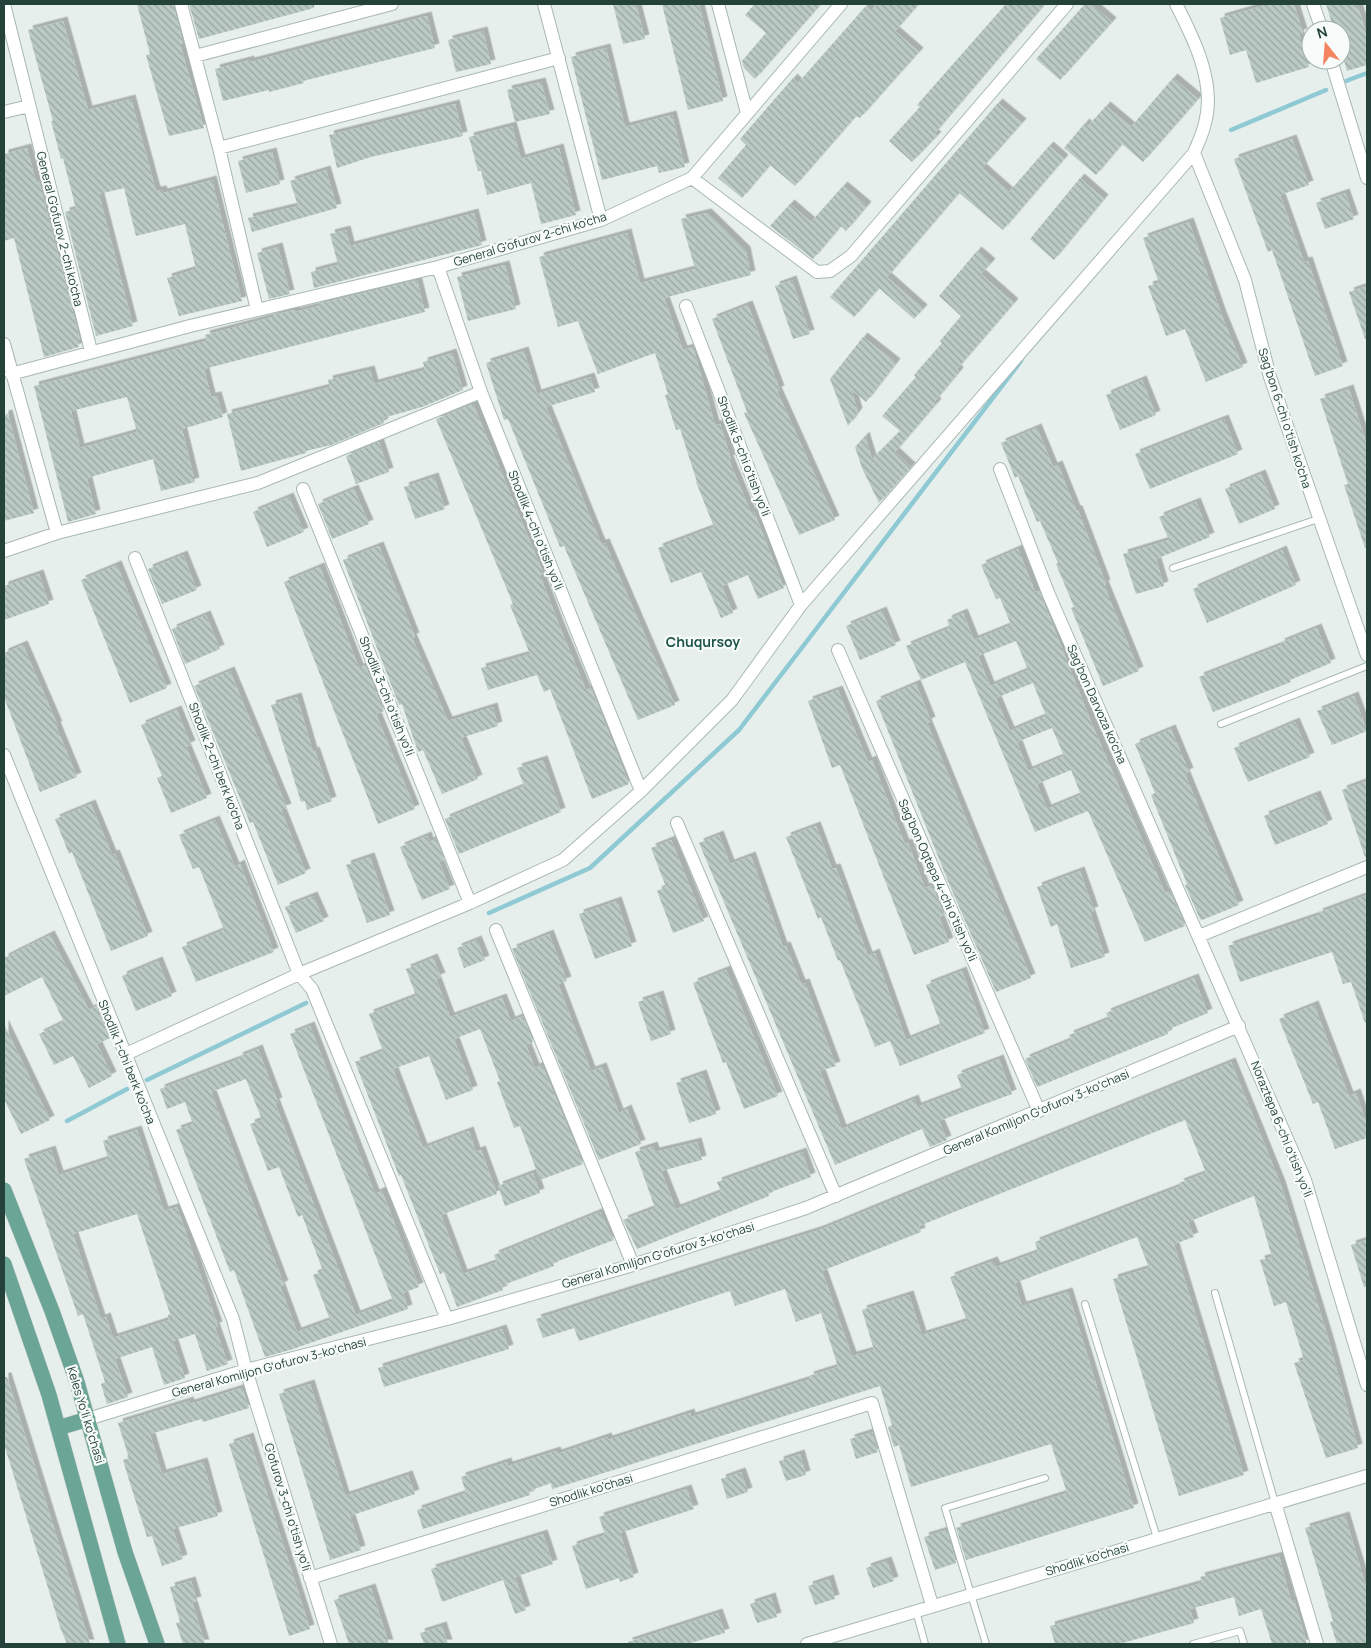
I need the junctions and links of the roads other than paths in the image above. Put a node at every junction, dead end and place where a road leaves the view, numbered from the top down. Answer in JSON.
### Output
{"nodes":[{"id":1,"x":4,"y":4,"type":"edge"},
{"id":2,"x":182,"y":4,"type":"edge"},
{"id":3,"x":392,"y":4,"type":"edge"},
{"id":4,"x":544,"y":4,"type":"edge"},
{"id":5,"x":718,"y":4,"type":"edge"},
{"id":6,"x":841,"y":4,"type":"edge"},
{"id":7,"x":1067,"y":4,"type":"edge"},
{"id":8,"x":1176,"y":4,"type":"edge"},
{"id":9,"x":1313,"y":4,"type":"edge"},
{"id":10,"x":1319,"y":20,"type":"edge"},
{"id":11,"x":195,"y":56,"type":"junction"},
{"id":12,"x":559,"y":58,"type":"junction"},
{"id":13,"x":1334,"y":70,"type":"edge"},
{"id":14,"x":29,"y":106,"type":"junction"},
{"id":15,"x":4,"y":112,"type":"edge"},
{"id":16,"x":747,"y":113,"type":"junction"},
{"id":17,"x":219,"y":148,"type":"junction"},
{"id":18,"x":1194,"y":153,"type":"junction"},
{"id":19,"x":692,"y":178,"type":"junction"},
{"id":20,"x":1367,"y":178,"type":"edge"},
{"id":21,"x":602,"y":220,"type":"junction"},
{"id":22,"x":438,"y":267,"type":"junction"},
{"id":23,"x":686,"y":306,"type":"dead end"},
{"id":24,"x":257,"y":310,"type":"junction"},
{"id":25,"x":4,"y":344,"type":"edge"},
{"id":26,"x":91,"y":351,"type":"junction"},
{"id":27,"x":11,"y":374,"type":"junction"},
{"id":28,"x":481,"y":392,"type":"junction"},
{"id":29,"x":1000,"y":468,"type":"dead end"},
{"id":30,"x":303,"y":489,"type":"dead end"},
{"id":31,"x":1318,"y":519,"type":"junction"},
{"id":32,"x":57,"y":532,"type":"junction"},
{"id":33,"x":4,"y":551,"type":"edge"},
{"id":34,"x":135,"y":558,"type":"dead end"},
{"id":35,"x":1173,"y":568,"type":"dead end"},
{"id":36,"x":801,"y":605,"type":"junction"},
{"id":37,"x":838,"y":650,"type":"dead end"},
{"id":38,"x":1367,"y":655,"type":"edge"},
{"id":39,"x":1367,"y":666,"type":"edge"},
{"id":40,"x":1222,"y":724,"type":"dead end"},
{"id":41,"x":4,"y":755,"type":"edge"},
{"id":42,"x":641,"y":791,"type":"junction"},
{"id":43,"x":677,"y":823,"type":"dead end"},
{"id":44,"x":1367,"y":867,"type":"edge"},
{"id":45,"x":470,"y":903,"type":"junction"},
{"id":46,"x":496,"y":930,"type":"dead end"},
{"id":47,"x":1199,"y":936,"type":"junction"},
{"id":48,"x":298,"y":974,"type":"junction"},
{"id":49,"x":1239,"y":1026,"type":"junction"},
{"id":50,"x":124,"y":1055,"type":"junction"},
{"id":51,"x":1039,"y":1111,"type":"junction"},
{"id":52,"x":4,"y":1190,"type":"edge"},
{"id":53,"x":836,"y":1196,"type":"junction"},
{"id":54,"x":4,"y":1264,"type":"edge"},
{"id":55,"x":633,"y":1265,"type":"junction"},
{"id":56,"x":1215,"y":1293,"type":"dead end"},
{"id":57,"x":1085,"y":1304,"type":"dead end"},
{"id":58,"x":447,"y":1319,"type":"junction"},
{"id":59,"x":246,"y":1370,"type":"junction"},
{"id":60,"x":1367,"y":1385,"type":"edge"},
{"id":61,"x":88,"y":1419,"type":"junction"},
{"id":62,"x":58,"y":1428,"type":"junction"},
{"id":63,"x":1367,"y":1476,"type":"edge"},
{"id":64,"x":1044,"y":1478,"type":"dead end"},
{"id":65,"x":1275,"y":1503,"type":"junction"},
{"id":66,"x":1157,"y":1538,"type":"junction"},
{"id":67,"x":310,"y":1578,"type":"junction"},
{"id":68,"x":972,"y":1594,"type":"junction"},
{"id":69,"x":932,"y":1606,"type":"junction"},
{"id":70,"x":916,"y":1611,"type":"junction"},
{"id":71,"x":118,"y":1644,"type":"edge"},
{"id":72,"x":157,"y":1644,"type":"edge"},
{"id":73,"x":331,"y":1644,"type":"edge"},
{"id":74,"x":807,"y":1644,"type":"edge"},
{"id":75,"x":925,"y":1644,"type":"edge"},
{"id":76,"x":986,"y":1644,"type":"edge"},
{"id":77,"x":1193,"y":1644,"type":"edge"},
{"id":78,"x":1244,"y":1644,"type":"edge"},
{"id":79,"x":1317,"y":1644,"type":"edge"}],
"edges":[{"from":1,"to":14,"type":"street","name":"General G'ofurov 2-chi ko'cha"},
{"from":2,"to":11,"type":"street"},
{"from":3,"to":11,"type":"street"},
{"from":4,"to":12,"type":"street"},
{"from":5,"to":16,"type":"street"},
{"from":6,"to":16,"type":"street","name":"General G'ofurov 2-chi ko'cha"},
{"from":7,"to":19,"type":"street"},
{"from":8,"to":18,"type":"street"},
{"from":9,"to":10,"type":"street"},
{"from":11,"to":17,"type":"street"},
{"from":12,"to":17,"type":"street"},
{"from":12,"to":21,"type":"street"},
{"from":13,"to":20,"type":"street"},
{"from":14,"to":15,"type":"street"},
{"from":14,"to":26,"type":"street","name":"General G'ofurov 2-chi ko'cha"},
{"from":16,"to":19,"type":"street","name":"General G'ofurov 2-chi ko'cha"},
{"from":17,"to":24,"type":"street"},
{"from":18,"to":31,"type":"street","name":"Sag'bon 6-chi o'tish ko'cha"},
{"from":18,"to":36,"type":"street"},
{"from":19,"to":21,"type":"street","name":"General G'ofurov 2-chi ko'cha"},
{"from":21,"to":22,"type":"street","name":"General G'ofurov 2-chi ko'cha"},
{"from":22,"to":24,"type":"street","name":"General G'ofurov 2-chi ko'cha"},
{"from":22,"to":28,"type":"street","name":"Shodlik 4-chi o'tish yo'li"},
{"from":23,"to":36,"type":"street","name":"Shodlik 5-chi o'tish yo'li"},
{"from":24,"to":26,"type":"street","name":"General G'ofurov 2-chi ko'cha"},
{"from":25,"to":27,"type":"street"},
{"from":26,"to":27,"type":"street","name":"General G'ofurov 2-chi ko'cha"},
{"from":27,"to":32,"type":"street"},
{"from":28,"to":32,"type":"street"},
{"from":28,"to":42,"type":"street","name":"Shodlik 4-chi o'tish yo'li"},
{"from":29,"to":47,"type":"street","name":"Sag'bon Darvoza ko'cha"},
{"from":30,"to":45,"type":"street","name":"Shodlik 3-chi o'tish yo'li"},
{"from":31,"to":35,"type":"lane"},
{"from":31,"to":38,"type":"street","name":"Sag'bon 6-chi o'tish ko'cha"},
{"from":32,"to":33,"type":"street"},
{"from":34,"to":48,"type":"street","name":"Shodlik 2-chi berk ko'cha"},
{"from":36,"to":42,"type":"street"},
{"from":37,"to":51,"type":"street","name":"Sag'bon Oqtepa 4-chi o'tish yo'li"},
{"from":39,"to":40,"type":"lane"},
{"from":41,"to":50,"type":"street","name":"Shodlik 1-chi berk ko'cha"},
{"from":42,"to":45,"type":"street"},
{"from":43,"to":53,"type":"street"},
{"from":44,"to":47,"type":"street"},
{"from":45,"to":48,"type":"street"},
{"from":46,"to":55,"type":"street"},
{"from":47,"to":49,"type":"street","name":"Noraztepa 6-chi o'tish yo'li"},
{"from":48,"to":50,"type":"street"},
{"from":48,"to":58,"type":"street","name":"Shodlik 2-chi berk ko'cha"},
{"from":49,"to":51,"type":"street","name":"General Komiljon Gʻofurov 3-koʻchasi"},
{"from":49,"to":60,"type":"street","name":"Noraztepa 6-chi o'tish yo'li"},
{"from":50,"to":59,"type":"street","name":"Shodlik 1-chi berk ko'cha"},
{"from":51,"to":53,"type":"street","name":"General Komiljon Gʻofurov 3-koʻchasi"},
{"from":52,"to":61,"type":"main road","name":"Keles Yoʻli koʻchasi"},
{"from":53,"to":55,"type":"street","name":"General Komiljon Gʻofurov 3-koʻchasi"},
{"from":54,"to":62,"type":"main road"},
{"from":55,"to":58,"type":"street","name":"General Komiljon Gʻofurov 3-koʻchasi"},
{"from":56,"to":65,"type":"lane"},
{"from":57,"to":66,"type":"lane"},
{"from":58,"to":59,"type":"street","name":"General Komiljon Gʻofurov 3-koʻchasi"},
{"from":59,"to":61,"type":"street","name":"General Komiljon Gʻofurov 3-koʻchasi"},
{"from":59,"to":67,"type":"street","name":"G'ofurov 3-chi o'tish yo'li"},
{"from":61,"to":62,"type":"main road","name":"General Komiljon Gʻofurov 3-koʻchasi"},
{"from":61,"to":72,"type":"main road","name":"Keles Yoʻli koʻchasi"},
{"from":62,"to":71,"type":"main road"},
{"from":63,"to":65,"type":"street","name":"Shodlik ko'chasi"},
{"from":64,"to":68,"type":"lane"},
{"from":65,"to":66,"type":"street","name":"Shodlik ko'chasi"},
{"from":65,"to":79,"type":"street"},
{"from":66,"to":68,"type":"street","name":"Shodlik ko'chasi"},
{"from":67,"to":69,"type":"street","name":"Shodlik ko'chasi"},
{"from":67,"to":73,"type":"street","name":"G'ofurov 3-chi o'tish yo'li"},
{"from":68,"to":69,"type":"street","name":"Shodlik ko'chasi"},
{"from":68,"to":76,"type":"lane"},
{"from":69,"to":70,"type":"street","name":"Shodlik ko'chasi"},
{"from":70,"to":74,"type":"street","name":"Shodlik ko'chasi"},
{"from":70,"to":75,"type":"lane"},
{"from":77,"to":78,"type":"lane"}]}
